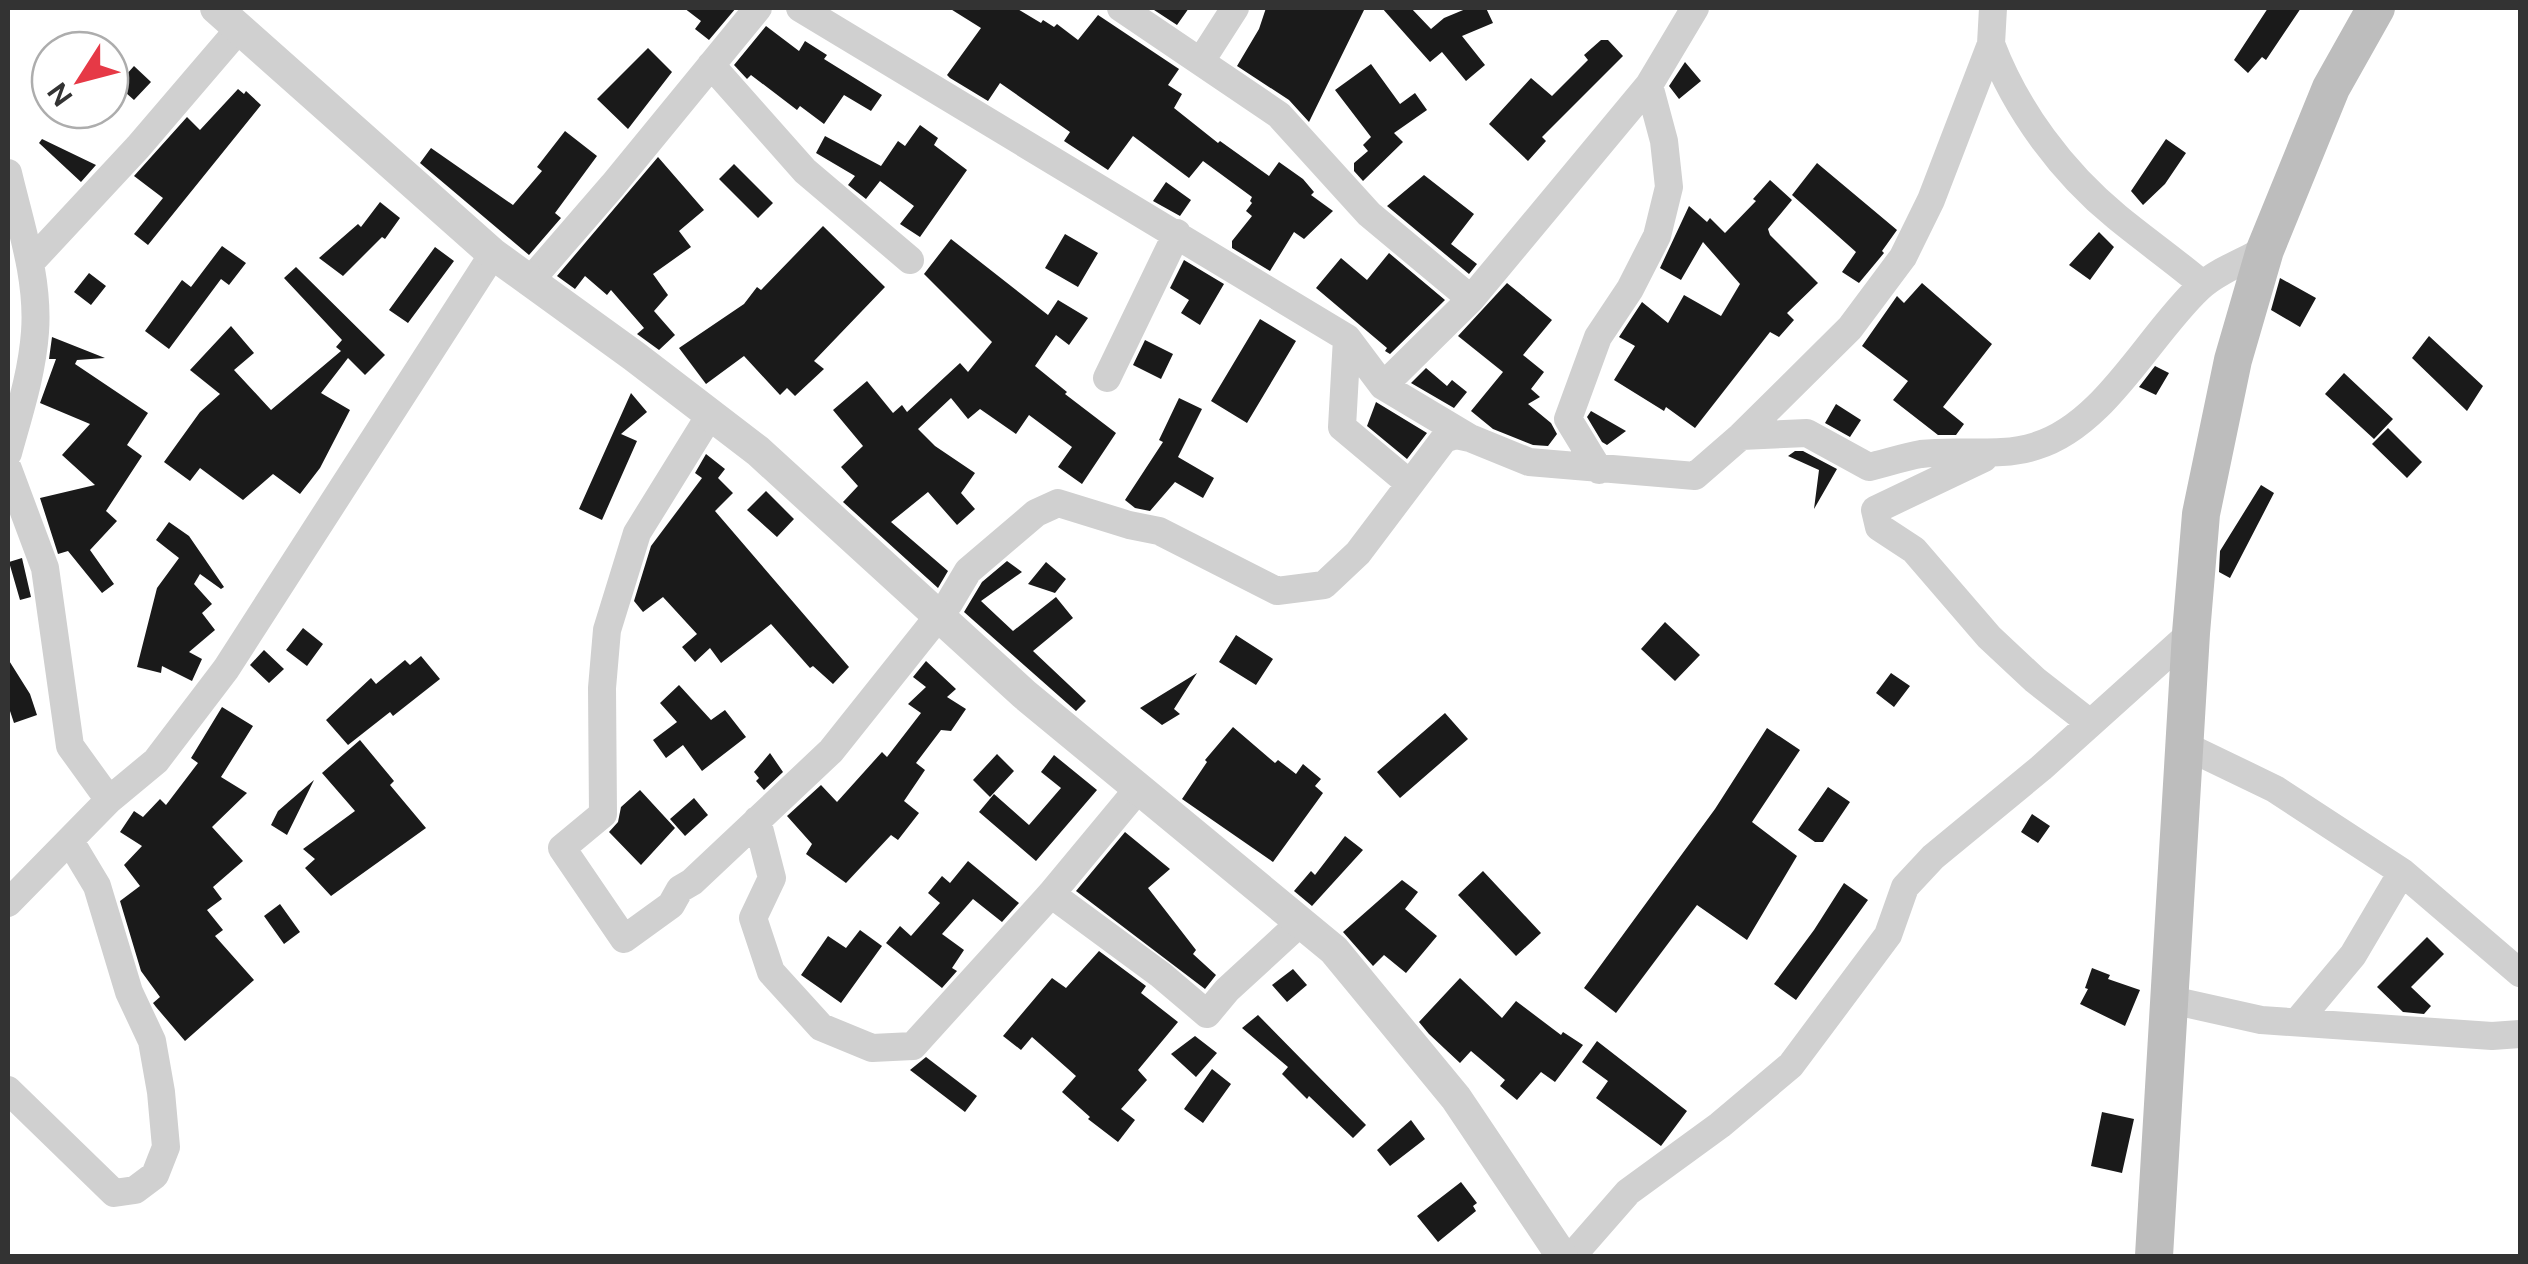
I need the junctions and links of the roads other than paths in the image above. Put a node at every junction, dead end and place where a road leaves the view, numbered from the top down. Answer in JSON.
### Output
{"nodes":[{"id":1,"x":758,"y":8,"type":"edge"},
{"id":2,"x":800,"y":8,"type":"edge"},
{"id":3,"x":1122,"y":8,"type":"edge"},
{"id":4,"x":1235,"y":8,"type":"edge"},
{"id":5,"x":1696,"y":8,"type":"edge"},
{"id":6,"x":1994,"y":8,"type":"edge"},
{"id":7,"x":2376,"y":8,"type":"edge"},
{"id":8,"x":227,"y":18,"type":"edge"},
{"id":9,"x":1992,"y":44,"type":"junction"},
{"id":10,"x":1200,"y":61,"type":"junction"},
{"id":11,"x":711,"y":65,"type":"junction"},
{"id":12,"x":1648,"y":86,"type":"junction"},
{"id":13,"x":8,"y":173,"type":"edge"},
{"id":14,"x":1178,"y":233,"type":"junction"},
{"id":15,"x":2265,"y":250,"type":"junction"},
{"id":16,"x":493,"y":254,"type":"junction"},
{"id":17,"x":910,"y":260,"type":"dead end"},
{"id":18,"x":30,"y":262,"type":"junction"},
{"id":19,"x":529,"y":282,"type":"junction"},
{"id":20,"x":2202,"y":284,"type":"junction"},
{"id":21,"x":1471,"y":300,"type":"junction"},
{"id":22,"x":1347,"y":338,"type":"junction"},
{"id":23,"x":1107,"y":378,"type":"dead end"},
{"id":24,"x":1383,"y":386,"type":"junction"},
{"id":25,"x":710,"y":415,"type":"junction"},
{"id":26,"x":1741,"y":436,"type":"junction"},
{"id":27,"x":1470,"y":438,"type":"junction"},
{"id":28,"x":8,"y":453,"type":"edge"},
{"id":29,"x":1992,"y":454,"type":"junction"},
{"id":30,"x":8,"y":470,"type":"edge"},
{"id":31,"x":1599,"y":470,"type":"junction"},
{"id":32,"x":1410,"y":484,"type":"junction"},
{"id":33,"x":936,"y":616,"type":"junction"},
{"id":34,"x":2191,"y":633,"type":"junction"},
{"id":35,"x":2090,"y":723,"type":"junction"},
{"id":36,"x":2186,"y":746,"type":"junction"},
{"id":37,"x":1139,"y":788,"type":"junction"},
{"id":38,"x":109,"y":800,"type":"junction"},
{"id":39,"x":757,"y":820,"type":"junction"},
{"id":40,"x":70,"y":841,"type":"junction"},
{"id":41,"x":2402,"y":872,"type":"junction"},
{"id":42,"x":1051,"y":894,"type":"junction"},
{"id":43,"x":8,"y":903,"type":"edge"},
{"id":44,"x":1301,"y":922,"type":"junction"},
{"id":45,"x":2520,"y":974,"type":"edge"},
{"id":46,"x":2170,"y":1000,"type":"junction"},
{"id":47,"x":2297,"y":1022,"type":"junction"},
{"id":48,"x":2520,"y":1034,"type":"edge"},
{"id":49,"x":8,"y":1090,"type":"edge"},
{"id":50,"x":1562,"y":1256,"type":"edge"},
{"id":51,"x":1572,"y":1256,"type":"edge"},
{"id":52,"x":2154,"y":1256,"type":"edge"}],
"edges":[{"from":1,"to":11,"type":"street"},
{"from":2,"to":14,"type":"street"},
{"from":3,"to":10,"type":"street"},
{"from":4,"to":10,"type":"street"},
{"from":5,"to":12,"type":"street"},
{"from":6,"to":9,"type":"street"},
{"from":7,"to":15,"type":"main road"},
{"from":8,"to":16,"type":"street"},
{"from":8,"to":18,"type":"street"},
{"from":9,"to":20,"type":"street"},
{"from":9,"to":26,"type":"street"},
{"from":10,"to":21,"type":"street"},
{"from":11,"to":17,"type":"street"},
{"from":11,"to":19,"type":"street"},
{"from":12,"to":21,"type":"street"},
{"from":12,"to":31,"type":"street"},
{"from":13,"to":18,"type":"street"},
{"from":14,"to":22,"type":"street"},
{"from":14,"to":23,"type":"street"},
{"from":15,"to":20,"type":"street"},
{"from":15,"to":34,"type":"main road"},
{"from":16,"to":19,"type":"street"},
{"from":16,"to":38,"type":"street"},
{"from":18,"to":28,"type":"street"},
{"from":19,"to":25,"type":"street"},
{"from":20,"to":29,"type":"street"},
{"from":21,"to":24,"type":"street"},
{"from":22,"to":24,"type":"street"},
{"from":22,"to":32,"type":"street"},
{"from":24,"to":27,"type":"street"},
{"from":25,"to":33,"type":"street"},
{"from":25,"to":39,"type":"street"},
{"from":26,"to":29,"type":"street"},
{"from":26,"to":31,"type":"street"},
{"from":27,"to":31,"type":"street"},
{"from":27,"to":32,"type":"street"},
{"from":29,"to":35,"type":"street"},
{"from":30,"to":38,"type":"street"},
{"from":32,"to":33,"type":"street"},
{"from":33,"to":37,"type":"street"},
{"from":33,"to":39,"type":"street"},
{"from":34,"to":35,"type":"street"},
{"from":34,"to":36,"type":"main road"},
{"from":35,"to":51,"type":"street"},
{"from":36,"to":41,"type":"street"},
{"from":36,"to":46,"type":"main road"},
{"from":37,"to":42,"type":"street"},
{"from":37,"to":44,"type":"street"},
{"from":38,"to":40,"type":"street"},
{"from":39,"to":42,"type":"street"},
{"from":40,"to":43,"type":"street"},
{"from":40,"to":49,"type":"street"},
{"from":41,"to":45,"type":"street"},
{"from":41,"to":47,"type":"street"},
{"from":42,"to":44,"type":"street"},
{"from":44,"to":50,"type":"street"},
{"from":46,"to":47,"type":"street"},
{"from":46,"to":52,"type":"main road"},
{"from":47,"to":48,"type":"street"}]}
